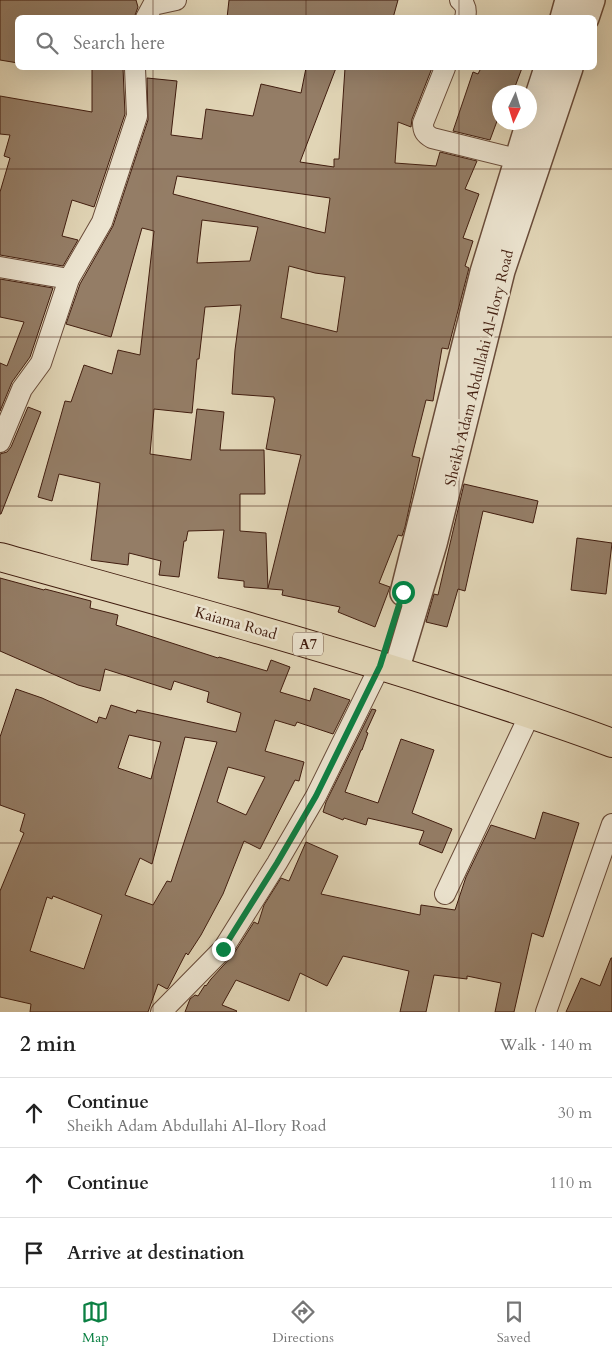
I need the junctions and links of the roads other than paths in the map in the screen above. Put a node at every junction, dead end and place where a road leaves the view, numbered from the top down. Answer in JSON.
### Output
{"nodes":[{"id":1,"x":176,"y":0,"type":"edge"},
{"id":2,"x":460,"y":0,"type":"edge"},
{"id":3,"x":568,"y":0,"type":"edge"},
{"id":4,"x":592,"y":0,"type":"edge"},
{"id":5,"x":148,"y":15,"type":"edge"},
{"id":6,"x":466,"y":15,"type":"edge"},
{"id":7,"x":564,"y":15,"type":"edge"},
{"id":8,"x":587,"y":15,"type":"edge"},
{"id":9,"x":135,"y":70,"type":"edge"},
{"id":10,"x":444,"y":70,"type":"edge"},
{"id":11,"x":546,"y":70,"type":"edge"},
{"id":12,"x":569,"y":70,"type":"edge"},
{"id":13,"x":537,"y":97,"type":"edge"},
{"id":14,"x":526,"y":130,"type":"edge"},
{"id":15,"x":517,"y":159,"type":"junction"},
{"id":16,"x":0,"y":267,"type":"edge"},
{"id":17,"x":69,"y":279,"type":"junction"},
{"id":18,"x":0,"y":442,"type":"edge"},
{"id":19,"x":0,"y":541,"type":"edge"},
{"id":20,"x":0,"y":557,"type":"edge"},
{"id":21,"x":391,"y":660,"type":"junction"},
{"id":22,"x":530,"y":714,"type":"junction"},
{"id":23,"x":612,"y":726,"type":"edge"},
{"id":24,"x":612,"y":743,"type":"edge"},
{"id":25,"x":612,"y":824,"type":"edge"},
{"id":26,"x":445,"y":894,"type":"dead end"},
{"id":27,"x":161,"y":1012,"type":"edge"},
{"id":28,"x":546,"y":1012,"type":"edge"}],
"edges":[{"from":1,"to":5,"type":"street"},
{"from":2,"to":6,"type":"street"},
{"from":3,"to":7,"type":"street"},
{"from":4,"to":8,"type":"street"},
{"from":9,"to":17,"type":"street"},
{"from":10,"to":15,"type":"street"},
{"from":11,"to":13,"type":"street","name":"Sheikh Adam Abdullahi Al-Ilory Road"},
{"from":12,"to":21,"type":"street","name":"Sheikh Adam Abdullahi Al-Ilory Road"},
{"from":14,"to":15,"type":"street","name":"Sheikh Adam Abdullahi Al-Ilory Road"},
{"from":15,"to":21,"type":"street","name":"Sheikh Adam Abdullahi Al-Ilory Road"},
{"from":16,"to":17,"type":"street"},
{"from":17,"to":18,"type":"street"},
{"from":19,"to":21,"type":"highway","name":"Kaiama Road","number":"A7"},
{"from":20,"to":21,"type":"highway","name":"Kaiama Road","number":"A7"},
{"from":21,"to":22,"type":"highway","name":"Kaiama Road","number":"A7"},
{"from":21,"to":23,"type":"highway","name":"Kaiama Road","number":"A7"},
{"from":21,"to":27,"type":"street"},
{"from":22,"to":24,"type":"highway","name":"Kaiama Road","number":"A7"},
{"from":22,"to":26,"type":"street"},
{"from":25,"to":28,"type":"street"}]}
